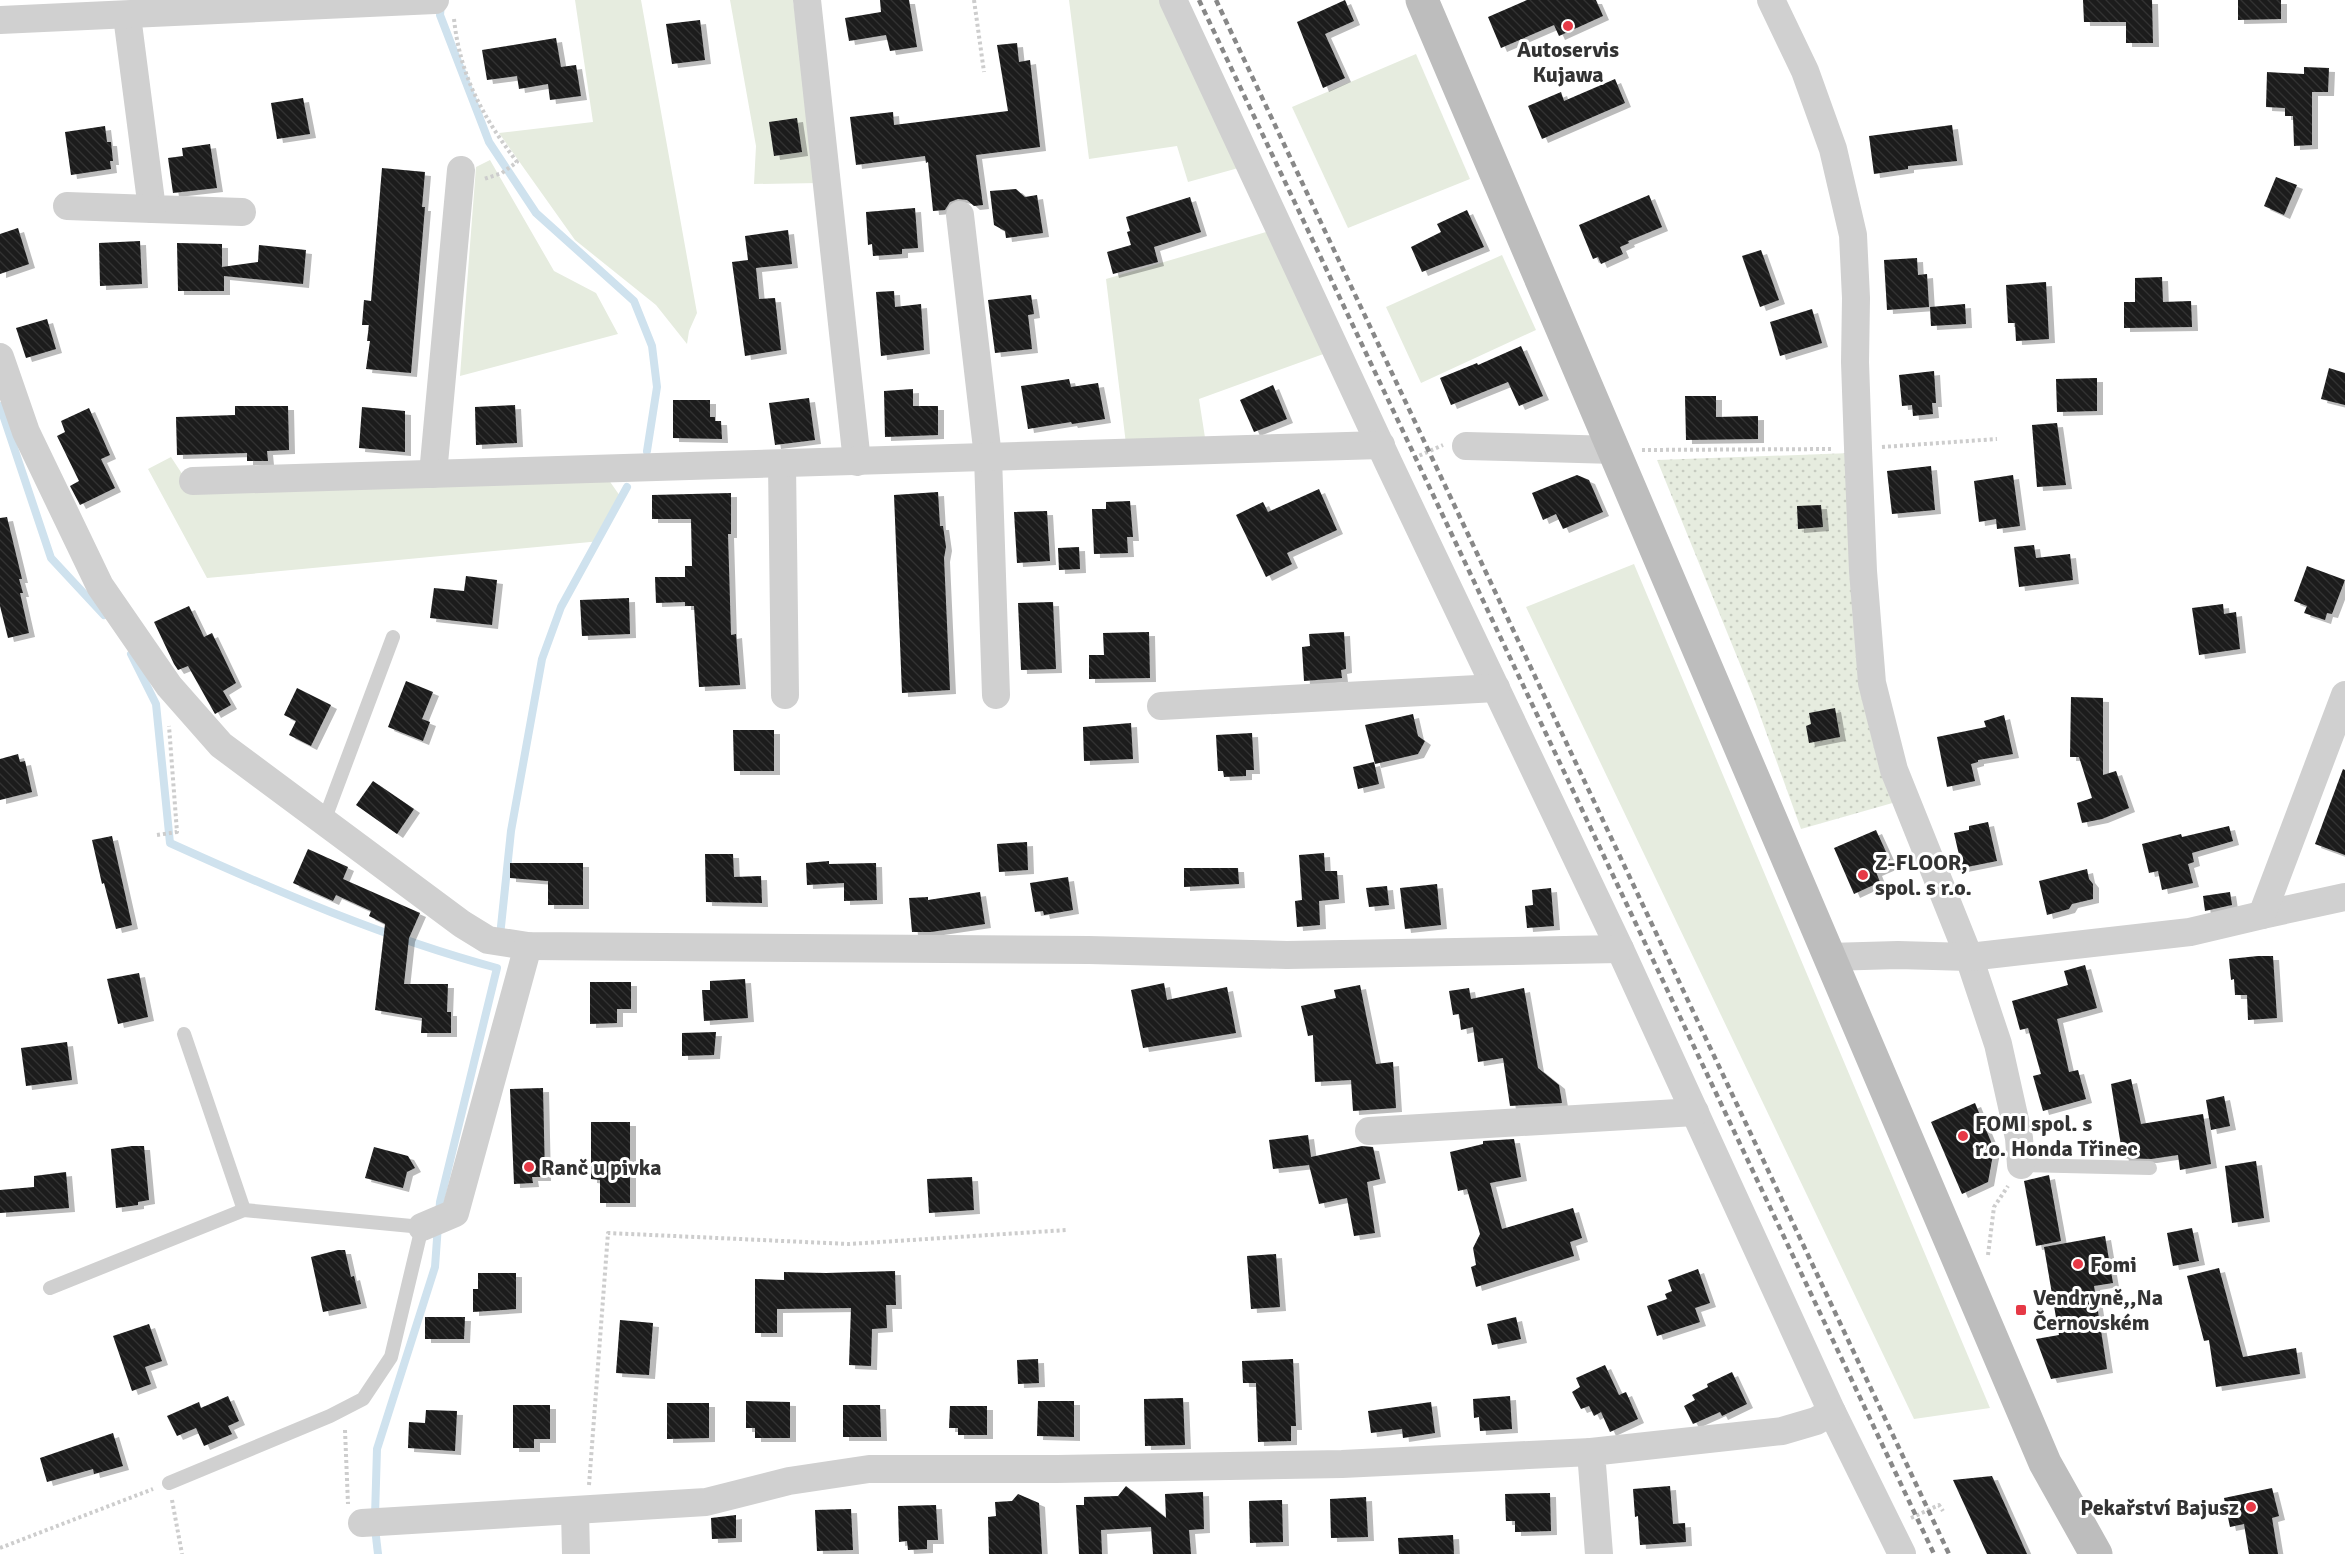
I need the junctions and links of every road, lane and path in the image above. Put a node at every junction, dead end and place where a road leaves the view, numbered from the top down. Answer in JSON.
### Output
{"nodes":[{"id":1,"x":807,"y":0,"type":"edge"},
{"id":2,"x":974,"y":0,"type":"edge"},
{"id":3,"x":1173,"y":0,"type":"edge"},
{"id":4,"x":1422,"y":0,"type":"edge"},
{"id":5,"x":1771,"y":0,"type":"edge"},
{"id":6,"x":438,"y":4,"type":"edge"},
{"id":7,"x":127,"y":16,"type":"junction"},
{"id":8,"x":0,"y":20,"type":"edge"},
{"id":9,"x":984,"y":72,"type":"dead end"},
{"id":10,"x":461,"y":170,"type":"dead end"},
{"id":11,"x":502,"y":173,"type":"dead end"},
{"id":12,"x":67,"y":206,"type":"dead end"},
{"id":13,"x":152,"y":209,"type":"junction"},
{"id":14,"x":242,"y":212,"type":"dead end"},
{"id":15,"x":960,"y":215,"type":"dead end"},
{"id":16,"x":0,"y":357,"type":"edge"},
{"id":17,"x":1996,"y":439,"type":"dead end"},
{"id":18,"x":1466,"y":446,"type":"joint"},
{"id":19,"x":1858,"y":448,"type":"junction"},
{"id":20,"x":1614,"y":450,"type":"junction"},
{"id":21,"x":1385,"y":454,"type":"junction"},
{"id":22,"x":988,"y":457,"type":"junction"},
{"id":23,"x":857,"y":462,"type":"junction"},
{"id":24,"x":782,"y":464,"type":"junction"},
{"id":25,"x":434,"y":474,"type":"junction"},
{"id":26,"x":193,"y":481,"type":"dead end"},
{"id":27,"x":393,"y":638,"type":"dead end"},
{"id":28,"x":169,"y":686,"type":"junction"},
{"id":29,"x":1496,"y":688,"type":"junction"},
{"id":30,"x":784,"y":695,"type":"dead end"},
{"id":31,"x":996,"y":695,"type":"dead end"},
{"id":32,"x":2345,"y":695,"type":"edge"},
{"id":33,"x":1161,"y":706,"type":"dead end"},
{"id":34,"x":324,"y":820,"type":"junction"},
{"id":35,"x":157,"y":834,"type":"dead end"},
{"id":36,"x":2345,"y":897,"type":"edge"},
{"id":37,"x":2262,"y":915,"type":"junction"},
{"id":38,"x":522,"y":946,"type":"junction"},
{"id":39,"x":1620,"y":949,"type":"junction"},
{"id":40,"x":1829,"y":957,"type":"junction"},
{"id":41,"x":1969,"y":957,"type":"junction"},
{"id":42,"x":184,"y":1034,"type":"dead end"},
{"id":43,"x":1695,"y":1112,"type":"junction"},
{"id":44,"x":1369,"y":1131,"type":"dead end"},
{"id":45,"x":2021,"y":1165,"type":"junction"},
{"id":46,"x":2150,"y":1168,"type":"dead end"},
{"id":47,"x":244,"y":1210,"type":"junction"},
{"id":48,"x":422,"y":1227,"type":"junction"},
{"id":49,"x":1068,"y":1230,"type":"dead end"},
{"id":50,"x":1986,"y":1264,"type":"dead end"},
{"id":51,"x":50,"y":1288,"type":"dead end"},
{"id":52,"x":345,"y":1408,"type":"junction"},
{"id":53,"x":1832,"y":1412,"type":"junction"},
{"id":54,"x":1591,"y":1452,"type":"junction"},
{"id":55,"x":169,"y":1483,"type":"junction"},
{"id":56,"x":581,"y":1510,"type":"junction"},
{"id":57,"x":1943,"y":1511,"type":"dead end"},
{"id":58,"x":1907,"y":1521,"type":"dead end"},
{"id":59,"x":372,"y":1523,"type":"joint"},
{"id":60,"x":0,"y":1548,"type":"edge"},
{"id":61,"x":182,"y":1554,"type":"edge"},
{"id":62,"x":576,"y":1554,"type":"edge"},
{"id":63,"x":1599,"y":1554,"type":"edge"},
{"id":64,"x":1902,"y":1554,"type":"edge"},
{"id":65,"x":2096,"y":1554,"type":"edge"}],
"edges":[{"from":1,"to":23,"type":"street"},
{"from":2,"to":9,"type":"path"},
{"from":3,"to":21,"type":"street"},
{"from":4,"to":20,"type":"main road"},
{"from":5,"to":19,"type":"street"},
{"from":6,"to":7,"type":"street"},
{"from":6,"to":11,"type":"path"},
{"from":7,"to":8,"type":"street"},
{"from":7,"to":13,"type":"street"},
{"from":10,"to":25,"type":"street"},
{"from":12,"to":13,"type":"street"},
{"from":13,"to":14,"type":"street"},
{"from":15,"to":22,"type":"street"},
{"from":16,"to":28,"type":"street"},
{"from":17,"to":19,"type":"path"},
{"from":18,"to":20,"type":"street"},
{"from":18,"to":21,"type":"path"},
{"from":19,"to":20,"type":"path"},
{"from":19,"to":41,"type":"street"},
{"from":20,"to":40,"type":"main road"},
{"from":21,"to":22,"type":"street"},
{"from":21,"to":29,"type":"street"},
{"from":22,"to":23,"type":"street"},
{"from":22,"to":31,"type":"street"},
{"from":23,"to":24,"type":"street"},
{"from":24,"to":25,"type":"street"},
{"from":24,"to":30,"type":"street"},
{"from":25,"to":26,"type":"street"},
{"from":27,"to":34,"type":"lane"},
{"from":28,"to":34,"type":"street"},
{"from":28,"to":35,"type":"path"},
{"from":29,"to":33,"type":"street"},
{"from":29,"to":39,"type":"street"},
{"from":32,"to":37,"type":"street"},
{"from":34,"to":38,"type":"street"},
{"from":36,"to":37,"type":"street"},
{"from":37,"to":41,"type":"street"},
{"from":38,"to":39,"type":"street"},
{"from":38,"to":48,"type":"street"},
{"from":39,"to":43,"type":"street"},
{"from":40,"to":41,"type":"street"},
{"from":40,"to":65,"type":"main road"},
{"from":41,"to":45,"type":"street"},
{"from":42,"to":47,"type":"lane"},
{"from":43,"to":44,"type":"street"},
{"from":43,"to":53,"type":"street"},
{"from":45,"to":46,"type":"lane"},
{"from":45,"to":50,"type":"path"},
{"from":47,"to":48,"type":"lane"},
{"from":47,"to":51,"type":"lane"},
{"from":48,"to":52,"type":"lane"},
{"from":49,"to":56,"type":"path"},
{"from":52,"to":55,"type":"lane"},
{"from":52,"to":59,"type":"path"},
{"from":53,"to":54,"type":"street"},
{"from":53,"to":64,"type":"street"},
{"from":54,"to":56,"type":"street"},
{"from":54,"to":63,"type":"street"},
{"from":55,"to":60,"type":"path"},
{"from":55,"to":61,"type":"path"},
{"from":56,"to":59,"type":"street"},
{"from":56,"to":62,"type":"street"},
{"from":57,"to":58,"type":"path"}]}
